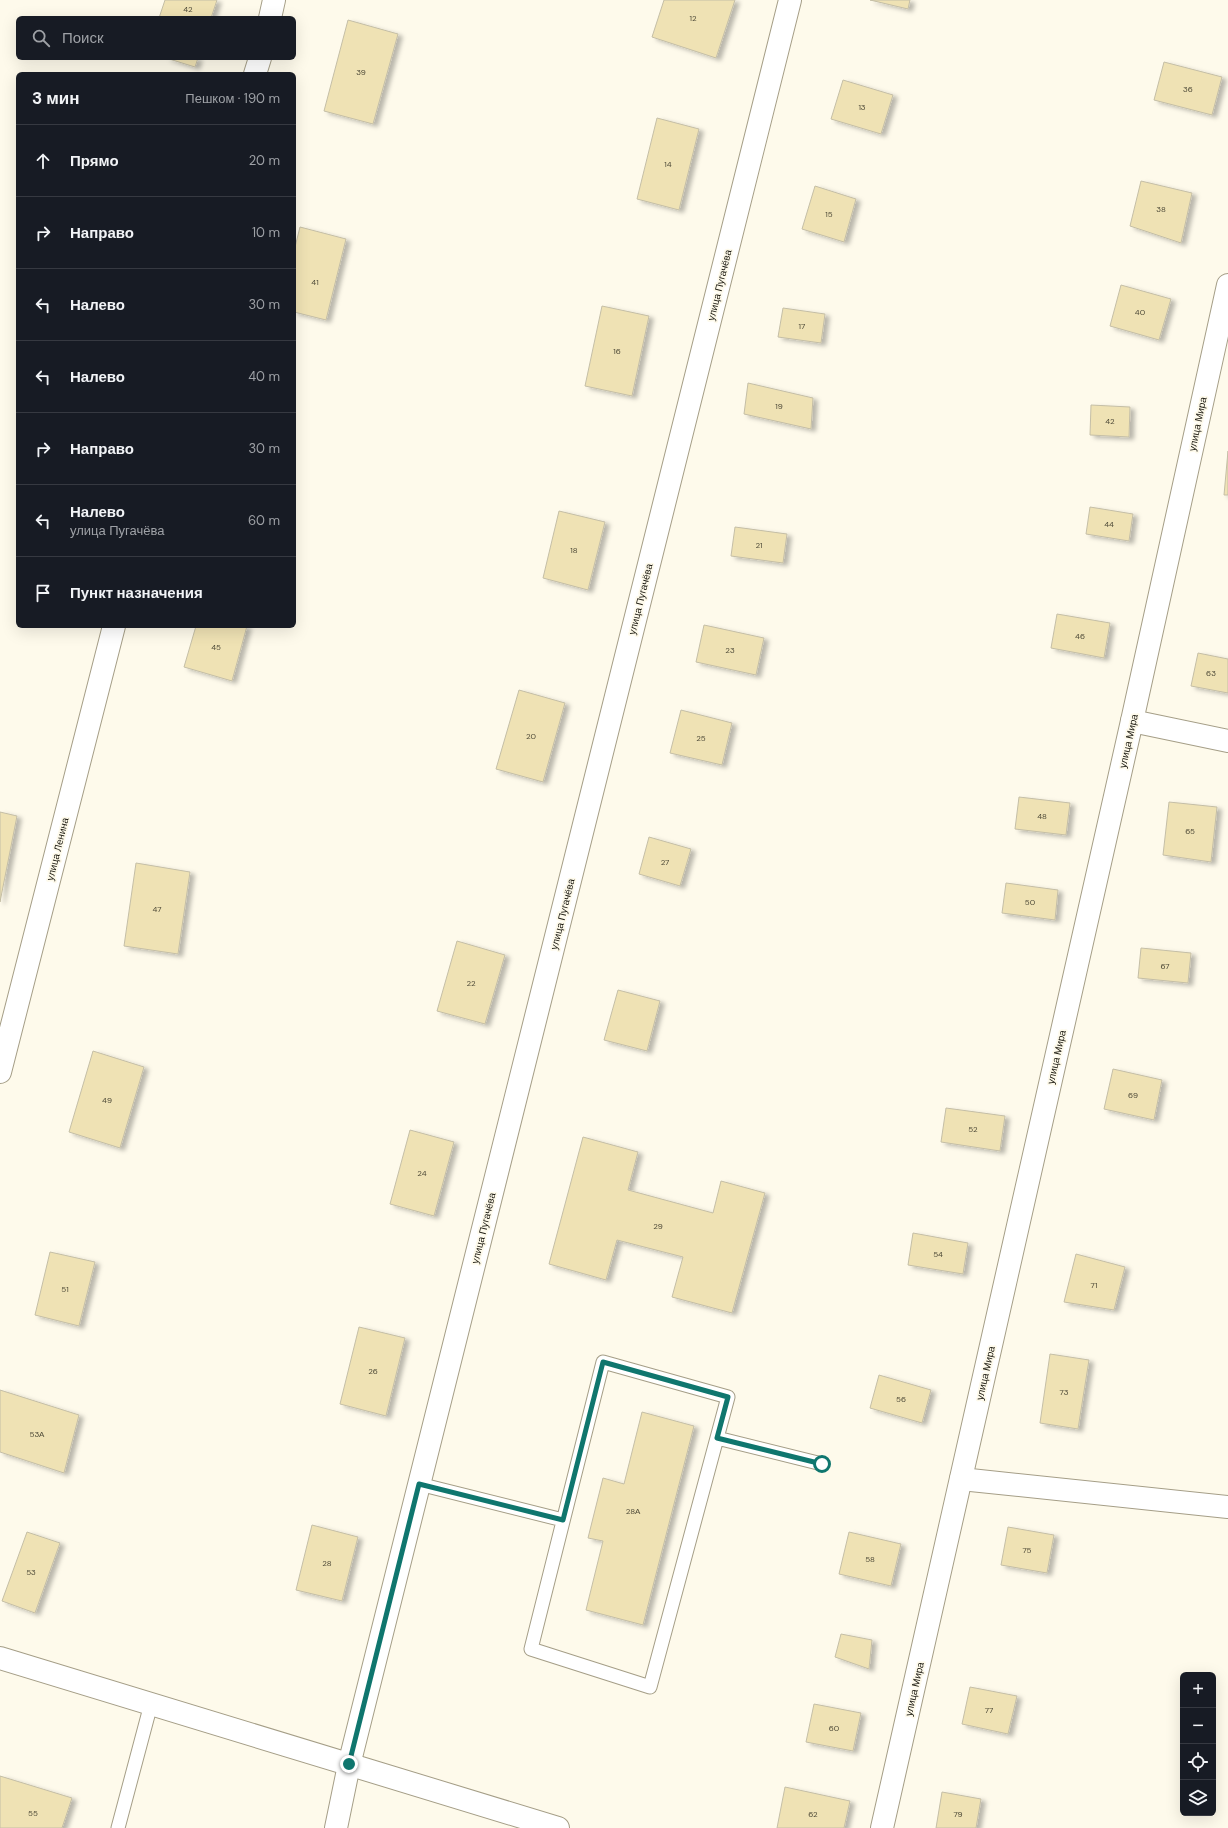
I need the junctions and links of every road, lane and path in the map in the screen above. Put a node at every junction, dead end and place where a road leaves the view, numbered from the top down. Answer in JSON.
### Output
{"nodes":[{"id":1,"x":274,"y":0,"type":"edge"},
{"id":2,"x":790,"y":0,"type":"edge"},
{"id":3,"x":270,"y":16,"type":"edge"},
{"id":4,"x":260,"y":60,"type":"edge"},
{"id":5,"x":256,"y":72,"type":"edge"},
{"id":6,"x":1228,"y":285,"type":"edge"},
{"id":7,"x":113,"y":628,"type":"edge"},
{"id":8,"x":1132,"y":721,"type":"junction"},
{"id":9,"x":1228,"y":741,"type":"edge"},
{"id":10,"x":0,"y":1072,"type":"edge"},
{"id":11,"x":717,"y":1438,"type":"junction"},
{"id":12,"x":822,"y":1464,"type":"dead end"},
{"id":13,"x":961,"y":1478,"type":"junction"},
{"id":14,"x":419,"y":1484,"type":"junction"},
{"id":15,"x":1228,"y":1507,"type":"edge"},
{"id":16,"x":563,"y":1520,"type":"junction"},
{"id":17,"x":0,"y":1658,"type":"edge"},
{"id":18,"x":151,"y":1704,"type":"junction"},
{"id":19,"x":349,"y":1764,"type":"junction"},
{"id":20,"x":118,"y":1828,"type":"edge"},
{"id":21,"x":336,"y":1828,"type":"edge"},
{"id":22,"x":558,"y":1828,"type":"edge"},
{"id":23,"x":882,"y":1828,"type":"edge"}],
"edges":[{"from":1,"to":3,"type":"street"},
{"from":2,"to":14,"type":"street","name":"улица Пугачёва"},
{"from":4,"to":5,"type":"street"},
{"from":6,"to":8,"type":"street","name":"улица Мира"},
{"from":7,"to":10,"type":"street","name":"улица Ленина"},
{"from":8,"to":9,"type":"street"},
{"from":8,"to":13,"type":"street","name":"улица Мира"},
{"from":11,"to":12,"type":"lane"},
{"from":11,"to":16,"type":"lane"},
{"from":11,"to":16,"type":"lane"},
{"from":13,"to":15,"type":"street"},
{"from":13,"to":23,"type":"street","name":"улица Мира"},
{"from":14,"to":16,"type":"lane"},
{"from":14,"to":19,"type":"street","name":"улица Пугачёва"},
{"from":17,"to":18,"type":"street"},
{"from":18,"to":19,"type":"street"},
{"from":18,"to":20,"type":"lane"},
{"from":19,"to":21,"type":"street","name":"улица Пугачёва"},
{"from":19,"to":22,"type":"street"}]}
